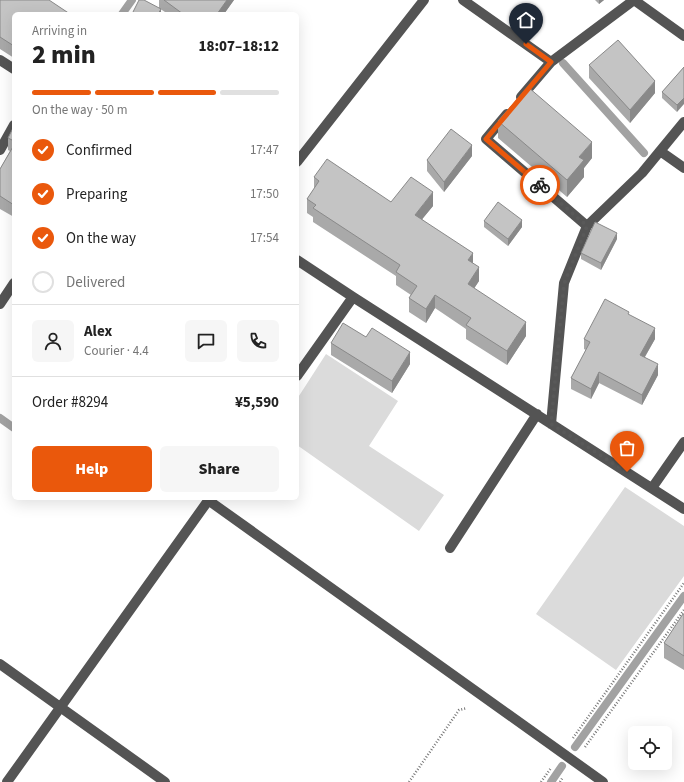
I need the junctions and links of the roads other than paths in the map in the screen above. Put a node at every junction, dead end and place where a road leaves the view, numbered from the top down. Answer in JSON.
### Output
{"nodes":[{"id":1,"x":424,"y":0,"type":"edge"},
{"id":2,"x":463,"y":0,"type":"edge"},
{"id":3,"x":634,"y":0,"type":"edge"},
{"id":4,"x":684,"y":36,"type":"edge"},
{"id":5,"x":0,"y":60,"type":"edge"},
{"id":6,"x":551,"y":62,"type":"junction"},
{"id":7,"x":12,"y":68,"type":"edge"},
{"id":8,"x":684,"y":122,"type":"edge"},
{"id":9,"x":12,"y":129,"type":"edge"},
{"id":10,"x":0,"y":150,"type":"edge"},
{"id":11,"x":660,"y":151,"type":"junction"},
{"id":12,"x":299,"y":159,"type":"edge"},
{"id":13,"x":684,"y":168,"type":"edge"},
{"id":14,"x":587,"y":226,"type":"junction"},
{"id":15,"x":299,"y":261,"type":"edge"},
{"id":16,"x":12,"y":286,"type":"edge"},
{"id":17,"x":353,"y":297,"type":"junction"},
{"id":18,"x":0,"y":304,"type":"edge"},
{"id":19,"x":299,"y":373,"type":"edge"},
{"id":20,"x":538,"y":414,"type":"junction"},
{"id":21,"x":551,"y":424,"type":"junction"},
{"id":22,"x":684,"y":442,"type":"edge"},
{"id":23,"x":652,"y":488,"type":"junction"},
{"id":24,"x":208,"y":500,"type":"edge"},
{"id":25,"x":210,"y":500,"type":"edge"},
{"id":26,"x":684,"y":508,"type":"edge"},
{"id":27,"x":450,"y":548,"type":"dead end"},
{"id":28,"x":0,"y":664,"type":"edge"},
{"id":29,"x":60,"y":707,"type":"junction"},
{"id":30,"x":7,"y":782,"type":"edge"},
{"id":31,"x":165,"y":782,"type":"edge"},
{"id":32,"x":603,"y":782,"type":"edge"}],
"edges":[{"from":1,"to":12,"type":"street"},
{"from":2,"to":6,"type":"street"},
{"from":3,"to":4,"type":"street"},
{"from":3,"to":6,"type":"street"},
{"from":5,"to":7,"type":"street"},
{"from":6,"to":14,"type":"street"},
{"from":8,"to":11,"type":"street"},
{"from":9,"to":10,"type":"street"},
{"from":11,"to":13,"type":"street"},
{"from":11,"to":14,"type":"street"},
{"from":14,"to":21,"type":"street"},
{"from":15,"to":17,"type":"street"},
{"from":16,"to":18,"type":"street"},
{"from":17,"to":19,"type":"street"},
{"from":17,"to":20,"type":"street"},
{"from":20,"to":21,"type":"street"},
{"from":20,"to":27,"type":"street"},
{"from":21,"to":23,"type":"street"},
{"from":22,"to":23,"type":"street"},
{"from":23,"to":26,"type":"street"},
{"from":24,"to":29,"type":"street"},
{"from":25,"to":32,"type":"street"},
{"from":28,"to":29,"type":"street"},
{"from":29,"to":30,"type":"street"},
{"from":29,"to":31,"type":"street"}]}
